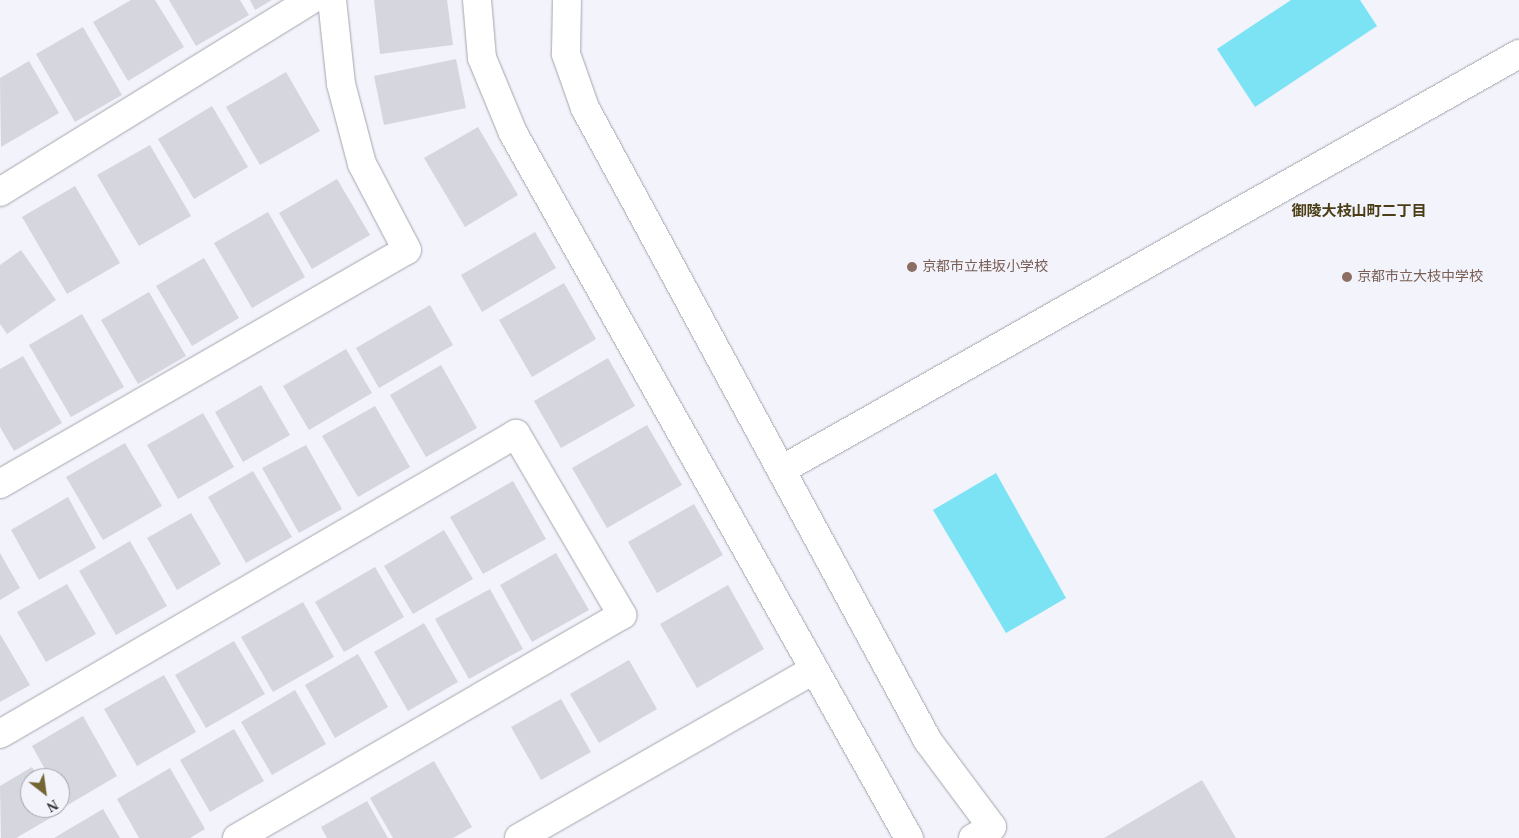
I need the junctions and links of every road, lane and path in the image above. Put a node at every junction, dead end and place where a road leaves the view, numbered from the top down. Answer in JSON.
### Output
{"nodes":[{"id":1,"x":311,"y":0,"type":"edge"},
{"id":2,"x":332,"y":0,"type":"edge"},
{"id":3,"x":477,"y":0,"type":"edge"},
{"id":4,"x":567,"y":0,"type":"edge"},
{"id":5,"x":1519,"y":54,"type":"edge"},
{"id":6,"x":0,"y":192,"type":"edge"},
{"id":7,"x":783,"y":469,"type":"junction"},
{"id":8,"x":0,"y":484,"type":"edge"},
{"id":9,"x":812,"y":671,"type":"junction"},
{"id":10,"x":0,"y":734,"type":"edge"},
{"id":11,"x":982,"y":833,"type":"edge"},
{"id":12,"x":237,"y":838,"type":"edge"},
{"id":13,"x":519,"y":838,"type":"edge"},
{"id":14,"x":908,"y":838,"type":"edge"}],
"edges":[{"from":1,"to":6,"type":"street"},
{"from":2,"to":8,"type":"street"},
{"from":3,"to":9,"type":"street"},
{"from":4,"to":7,"type":"street"},
{"from":5,"to":7,"type":"street"},
{"from":7,"to":11,"type":"street"},
{"from":9,"to":13,"type":"street"},
{"from":9,"to":14,"type":"street"},
{"from":10,"to":12,"type":"street"}]}
